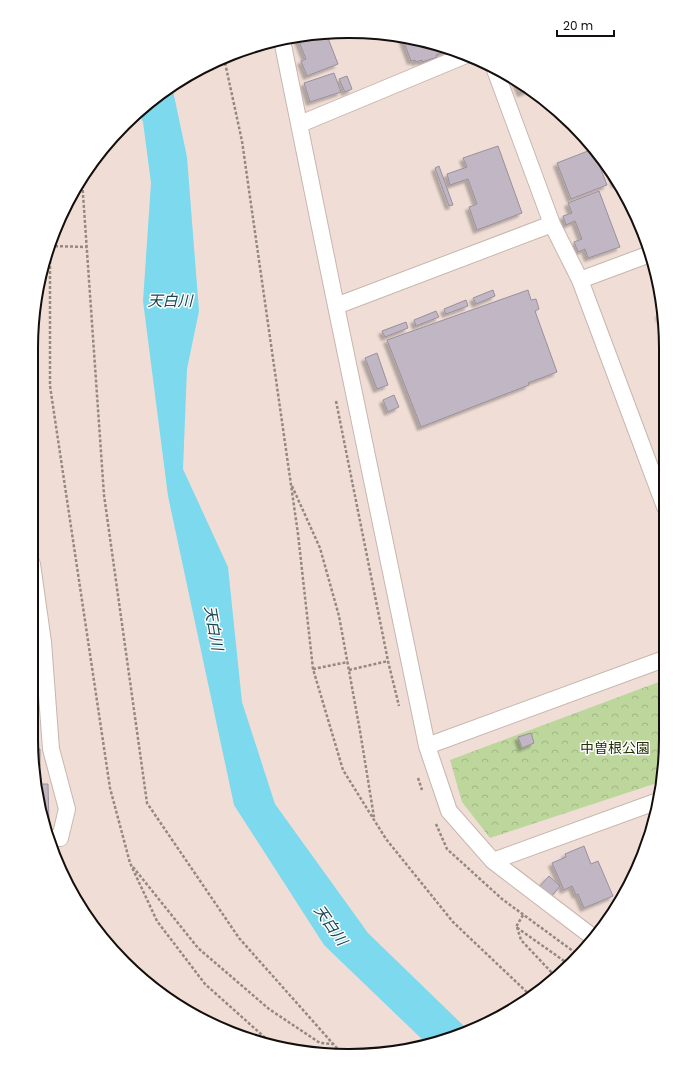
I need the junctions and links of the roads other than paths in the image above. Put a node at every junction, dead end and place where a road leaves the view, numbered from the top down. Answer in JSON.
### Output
{"nodes":[{"id":1,"x":283,"y":45,"type":"edge"},
{"id":2,"x":458,"y":58,"type":"edge"},
{"id":3,"x":497,"y":76,"type":"edge"},
{"id":4,"x":300,"y":124,"type":"junction"},
{"id":5,"x":552,"y":224,"type":"junction"},
{"id":6,"x":645,"y":256,"type":"edge"},
{"id":7,"x":580,"y":280,"type":"junction"},
{"id":8,"x":336,"y":306,"type":"junction"},
{"id":9,"x":659,"y":493,"type":"edge"},
{"id":10,"x":38,"y":607,"type":"edge"},
{"id":11,"x":659,"y":661,"type":"edge"},
{"id":12,"x":427,"y":746,"type":"junction"},
{"id":13,"x":652,"y":803,"type":"edge"},
{"id":14,"x":54,"y":838,"type":"edge"},
{"id":15,"x":493,"y":861,"type":"junction"},
{"id":16,"x":589,"y":934,"type":"edge"}],
"edges":[{"from":1,"to":4,"type":"street"},
{"from":2,"to":4,"type":"street"},
{"from":3,"to":5,"type":"street"},
{"from":4,"to":8,"type":"street"},
{"from":5,"to":7,"type":"street"},
{"from":5,"to":8,"type":"street"},
{"from":6,"to":7,"type":"street"},
{"from":7,"to":9,"type":"street"},
{"from":8,"to":12,"type":"street"},
{"from":10,"to":14,"type":"street"},
{"from":11,"to":12,"type":"street"},
{"from":12,"to":15,"type":"street"},
{"from":13,"to":15,"type":"street"},
{"from":15,"to":16,"type":"street"}]}
